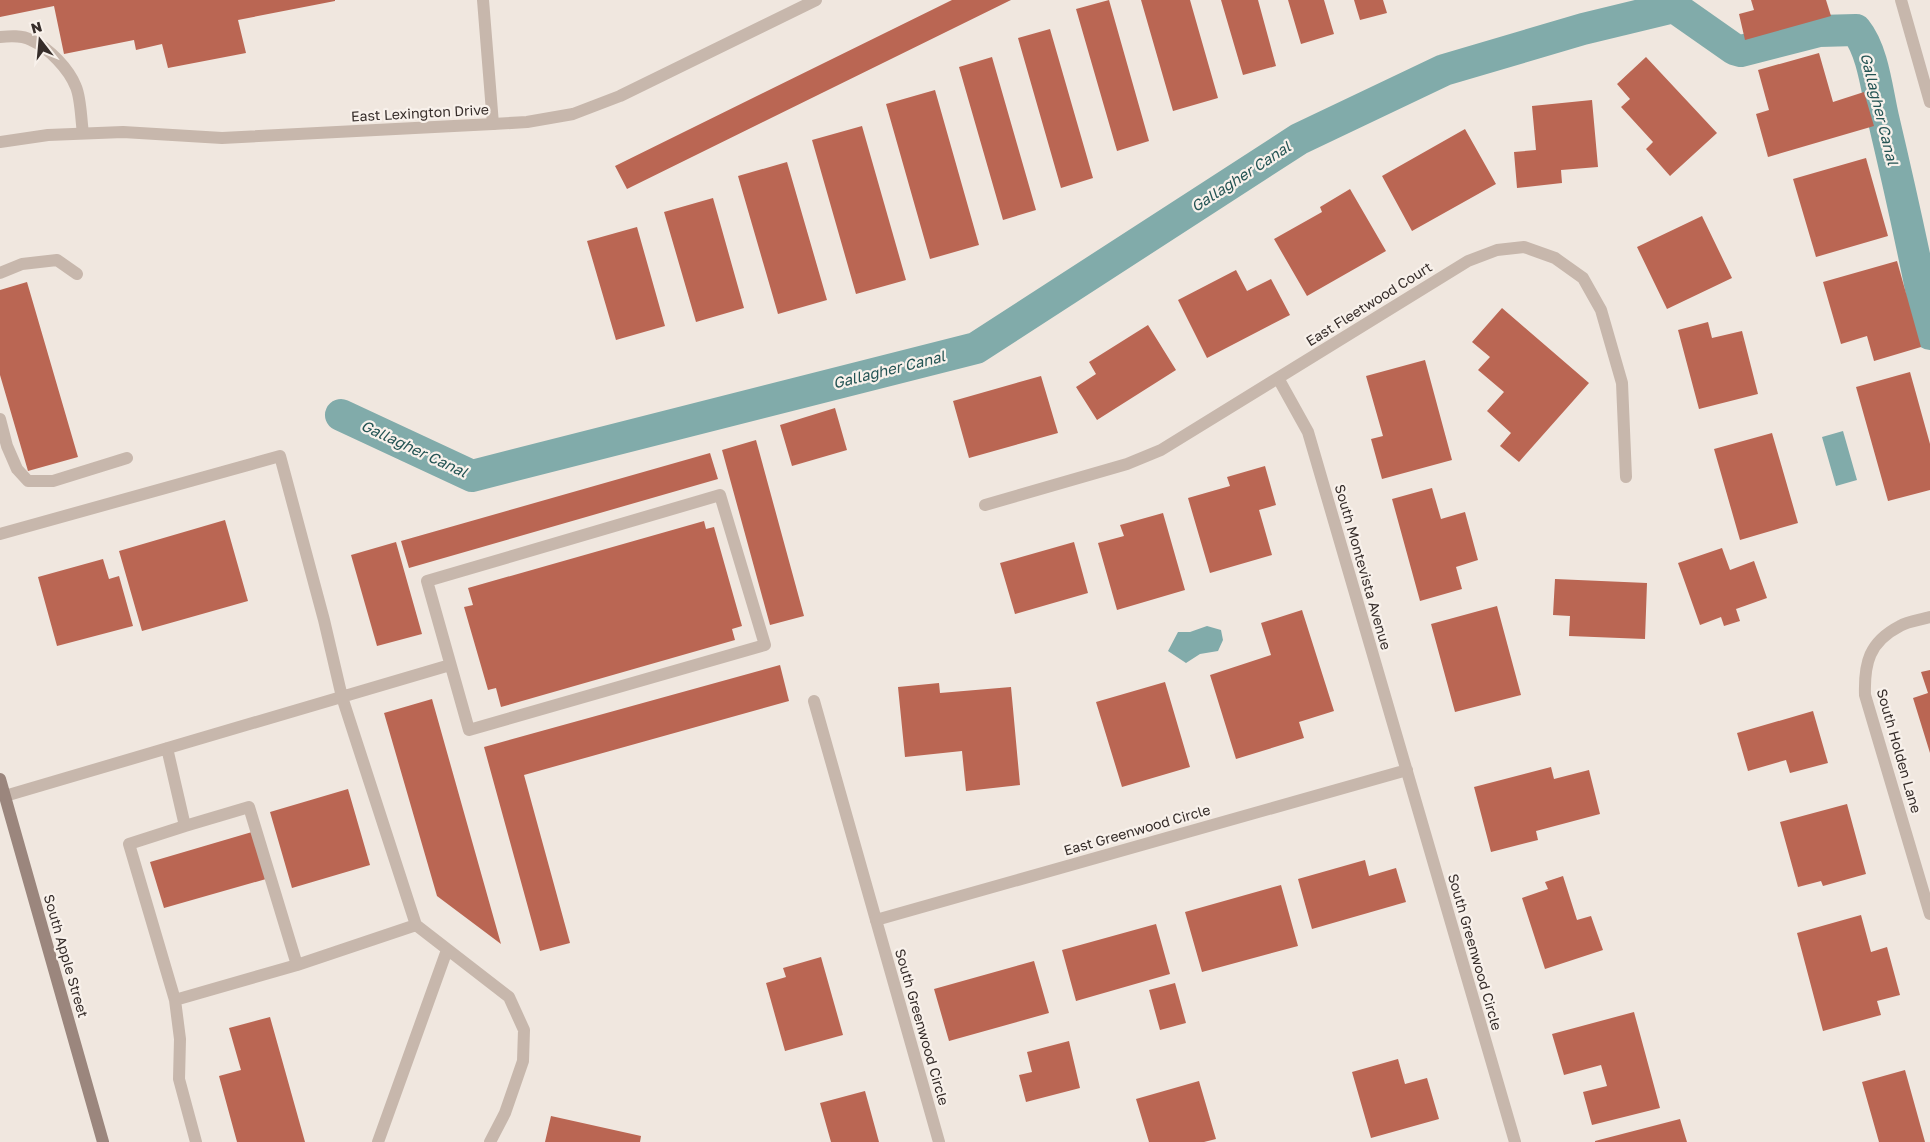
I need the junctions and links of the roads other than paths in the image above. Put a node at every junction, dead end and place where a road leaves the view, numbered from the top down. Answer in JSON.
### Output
{"nodes":[{"id":1,"x":483,"y":0,"type":"edge"},
{"id":2,"x":816,"y":0,"type":"edge"},
{"id":3,"x":1901,"y":0,"type":"edge"},
{"id":4,"x":0,"y":38,"type":"edge"},
{"id":5,"x":1930,"y":102,"type":"edge"},
{"id":6,"x":493,"y":124,"type":"junction"},
{"id":7,"x":83,"y":133,"type":"junction"},
{"id":8,"x":0,"y":142,"type":"edge"},
{"id":9,"x":0,"y":273,"type":"edge"},
{"id":10,"x":78,"y":274,"type":"dead end"},
{"id":11,"x":1278,"y":378,"type":"junction"},
{"id":12,"x":0,"y":419,"type":"edge"},
{"id":13,"x":127,"y":458,"type":"dead end"},
{"id":14,"x":1626,"y":477,"type":"dead end"},
{"id":15,"x":985,"y":505,"type":"dead end"},
{"id":16,"x":0,"y":534,"type":"edge"},
{"id":17,"x":1930,"y":617,"type":"edge"},
{"id":18,"x":450,"y":665,"type":"junction"},
{"id":19,"x":342,"y":697,"type":"junction"},
{"id":20,"x":814,"y":702,"type":"dead end"},
{"id":21,"x":167,"y":748,"type":"junction"},
{"id":22,"x":1407,"y":770,"type":"junction"},
{"id":23,"x":0,"y":779,"type":"edge"},
{"id":24,"x":5,"y":796,"type":"junction"},
{"id":25,"x":185,"y":826,"type":"junction"},
{"id":26,"x":1930,"y":914,"type":"edge"},
{"id":27,"x":876,"y":920,"type":"junction"},
{"id":28,"x":416,"y":925,"type":"junction"},
{"id":29,"x":447,"y":950,"type":"junction"},
{"id":30,"x":297,"y":964,"type":"junction"},
{"id":31,"x":175,"y":1000,"type":"junction"},
{"id":32,"x":104,"y":1142,"type":"edge"},
{"id":33,"x":196,"y":1142,"type":"edge"},
{"id":34,"x":378,"y":1142,"type":"edge"},
{"id":35,"x":490,"y":1142,"type":"edge"},
{"id":36,"x":940,"y":1142,"type":"edge"},
{"id":37,"x":1515,"y":1142,"type":"edge"}],
"edges":[{"from":1,"to":6,"type":"street"},
{"from":2,"to":6,"type":"street","name":"East Lexington Drive"},
{"from":3,"to":5,"type":"street"},
{"from":4,"to":7,"type":"street"},
{"from":6,"to":7,"type":"street","name":"East Lexington Drive"},
{"from":7,"to":8,"type":"street","name":"East Lexington Drive"},
{"from":9,"to":10,"type":"street"},
{"from":11,"to":14,"type":"street","name":"East Fleetwood Court"},
{"from":11,"to":15,"type":"street","name":"East Fleetwood Court"},
{"from":11,"to":22,"type":"street","name":"South Montevista Avenue"},
{"from":12,"to":13,"type":"street"},
{"from":16,"to":19,"type":"street"},
{"from":17,"to":26,"type":"street","name":"South Holden Lane"},
{"from":18,"to":18,"type":"street"},
{"from":18,"to":19,"type":"street"},
{"from":19,"to":21,"type":"street"},
{"from":19,"to":28,"type":"street"},
{"from":20,"to":27,"type":"street","name":"South Greenwood Circle"},
{"from":21,"to":24,"type":"street"},
{"from":21,"to":25,"type":"street"},
{"from":22,"to":27,"type":"street","name":"East Greenwood Circle"},
{"from":22,"to":37,"type":"street","name":"South Greenwood Circle"},
{"from":23,"to":24,"type":"main road","name":"South Apple Street"},
{"from":24,"to":32,"type":"main road","name":"South Apple Street"},
{"from":25,"to":30,"type":"street"},
{"from":25,"to":31,"type":"street"},
{"from":27,"to":36,"type":"street","name":"South Greenwood Circle"},
{"from":28,"to":29,"type":"street"},
{"from":28,"to":30,"type":"street"},
{"from":29,"to":34,"type":"street"},
{"from":29,"to":35,"type":"street"},
{"from":30,"to":31,"type":"street"},
{"from":31,"to":33,"type":"street"}]}
